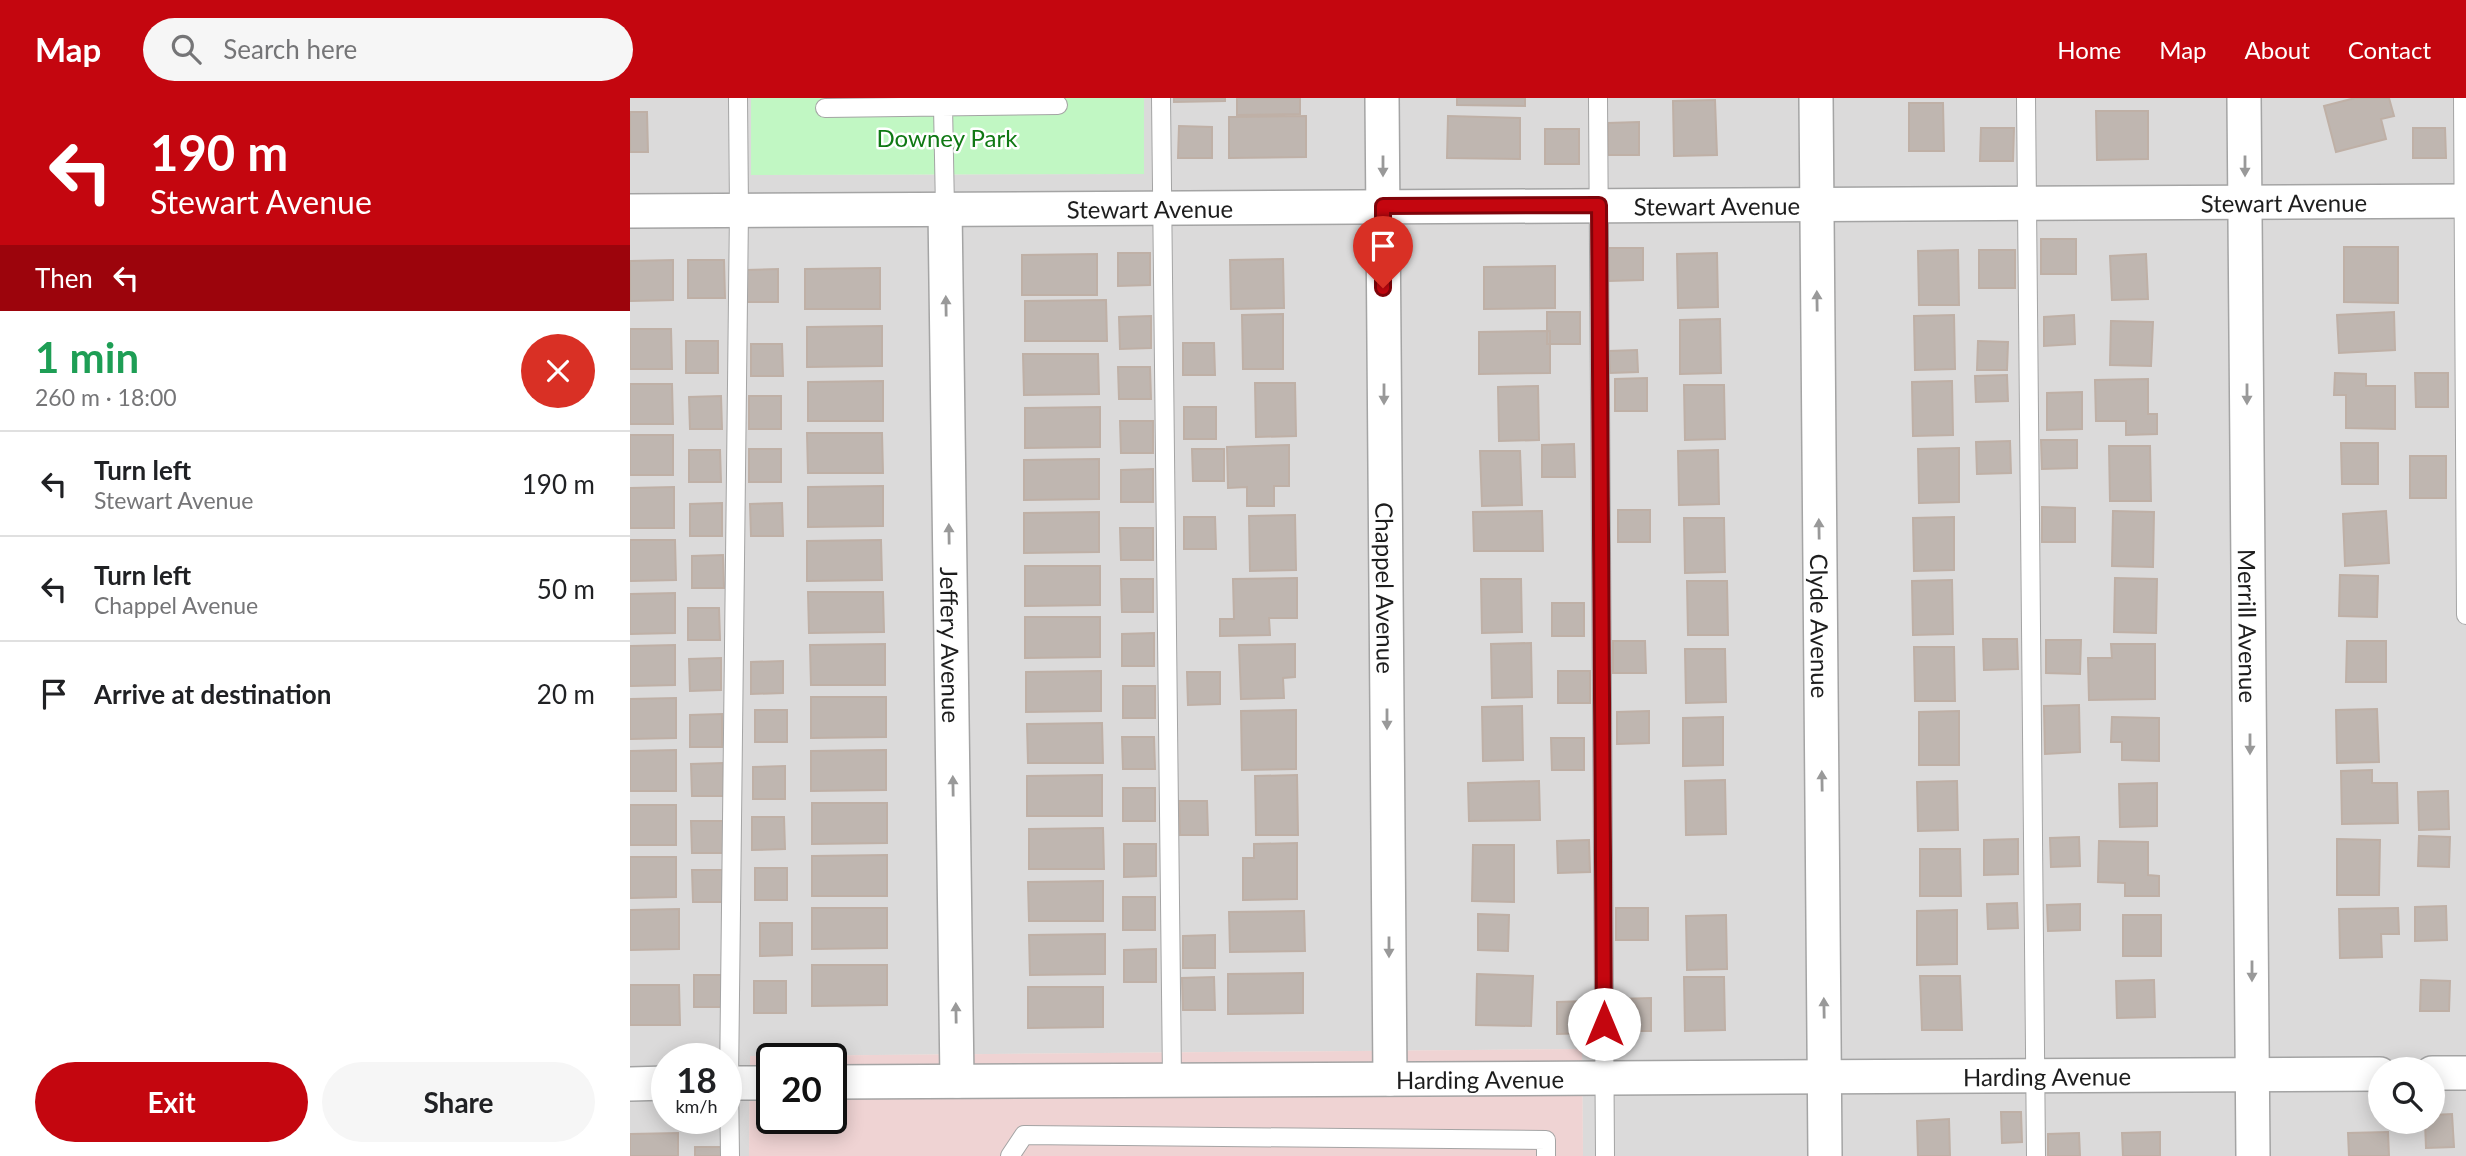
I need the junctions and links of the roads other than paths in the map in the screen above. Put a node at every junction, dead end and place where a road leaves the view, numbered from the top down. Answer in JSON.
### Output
{"nodes":[{"id":1,"x":738,"y":98,"type":"edge"},
{"id":2,"x":1161,"y":98,"type":"edge"},
{"id":3,"x":1382,"y":98,"type":"edge"},
{"id":4,"x":1598,"y":98,"type":"edge"},
{"id":5,"x":1816,"y":98,"type":"edge"},
{"id":6,"x":2026,"y":98,"type":"edge"},
{"id":7,"x":2244,"y":98,"type":"edge"},
{"id":8,"x":2463,"y":98,"type":"edge"},
{"id":9,"x":1058,"y":105,"type":"dead end"},
{"id":10,"x":943,"y":106,"type":"junction"},
{"id":11,"x":825,"y":108,"type":"dead end"},
{"id":12,"x":2465,"y":201,"type":"edge"},
{"id":13,"x":2245,"y":202,"type":"junction"},
{"id":14,"x":2027,"y":203,"type":"junction"},
{"id":15,"x":1816,"y":204,"type":"junction"},
{"id":16,"x":1599,"y":205,"type":"junction"},
{"id":17,"x":1383,"y":206,"type":"junction"},
{"id":18,"x":1162,"y":208,"type":"junction"},
{"id":19,"x":945,"y":209,"type":"junction"},
{"id":20,"x":739,"y":210,"type":"junction"},
{"id":21,"x":630,"y":211,"type":"edge"},
{"id":22,"x":2466,"y":615,"type":"edge"},
{"id":23,"x":728,"y":1043,"type":"edge"},
{"id":24,"x":2445,"y":1073,"type":"edge"},
{"id":25,"x":2466,"y":1073,"type":"edge"},
{"id":26,"x":2368,"y":1074,"type":"edge"},
{"id":27,"x":2252,"y":1075,"type":"junction"},
{"id":28,"x":2036,"y":1076,"type":"junction"},
{"id":29,"x":1825,"y":1077,"type":"junction"},
{"id":30,"x":1605,"y":1078,"type":"junction"},
{"id":31,"x":1390,"y":1079,"type":"junction"},
{"id":32,"x":1172,"y":1080,"type":"junction"},
{"id":33,"x":957,"y":1081,"type":"junction"},
{"id":34,"x":847,"y":1082,"type":"edge"},
{"id":35,"x":651,"y":1083,"type":"edge"},
{"id":36,"x":630,"y":1084,"type":"edge"},
{"id":37,"x":729,"y":1134,"type":"edge"},
{"id":38,"x":730,"y":1156,"type":"edge"},
{"id":39,"x":1010,"y":1156,"type":"edge"},
{"id":40,"x":1546,"y":1156,"type":"edge"},
{"id":41,"x":1605,"y":1156,"type":"edge"},
{"id":42,"x":1825,"y":1156,"type":"edge"},
{"id":43,"x":2036,"y":1156,"type":"edge"},
{"id":44,"x":2253,"y":1156,"type":"edge"}],
"edges":[{"from":1,"to":20,"type":"lane"},
{"from":2,"to":18,"type":"lane"},
{"from":3,"to":17,"type":"street","name":"Chappel Avenue","one_way":true},
{"from":4,"to":16,"type":"lane"},
{"from":5,"to":15,"type":"street","name":"Clyde Avenue"},
{"from":6,"to":14,"type":"lane"},
{"from":7,"to":13,"type":"street","name":"Merrill Avenue","one_way":true},
{"from":8,"to":12,"type":"lane"},
{"from":9,"to":10,"type":"lane"},
{"from":10,"to":11,"type":"lane"},
{"from":10,"to":19,"type":"lane"},
{"from":12,"to":13,"type":"street","name":"Stewart Avenue"},
{"from":12,"to":22,"type":"lane"},
{"from":13,"to":14,"type":"street","name":"Stewart Avenue"},
{"from":13,"to":27,"type":"street","name":"Merrill Avenue","one_way":true},
{"from":14,"to":15,"type":"street","name":"Stewart Avenue"},
{"from":14,"to":28,"type":"lane"},
{"from":15,"to":16,"type":"street","name":"Stewart Avenue"},
{"from":29,"to":15,"type":"street","name":"Clyde Avenue","one_way":true},
{"from":16,"to":17,"type":"street","name":"Stewart Avenue"},
{"from":16,"to":30,"type":"lane"},
{"from":17,"to":18,"type":"street","name":"Stewart Avenue"},
{"from":17,"to":31,"type":"street","name":"Chappel Avenue","one_way":true},
{"from":18,"to":19,"type":"street","name":"Stewart Avenue"},
{"from":18,"to":32,"type":"lane"},
{"from":19,"to":20,"type":"street","name":"Stewart Avenue"},
{"from":33,"to":19,"type":"street","name":"Jeffery Avenue","one_way":true},
{"from":20,"to":21,"type":"street","name":"Stewart Avenue"},
{"from":20,"to":23,"type":"lane"},
{"from":24,"to":25,"type":"street"},
{"from":26,"to":27,"type":"street","name":"Harding Avenue"},
{"from":27,"to":28,"type":"street","name":"Harding Avenue"},
{"from":27,"to":44,"type":"street","name":"Merrill Avenue"},
{"from":28,"to":29,"type":"street","name":"Harding Avenue"},
{"from":28,"to":43,"type":"lane"},
{"from":29,"to":30,"type":"street","name":"Harding Avenue"},
{"from":29,"to":42,"type":"street","name":"Clyde Avenue"},
{"from":30,"to":31,"type":"street","name":"Harding Avenue"},
{"from":30,"to":41,"type":"lane"},
{"from":31,"to":32,"type":"street","name":"Harding Avenue"},
{"from":32,"to":33,"type":"street","name":"Harding Avenue"},
{"from":33,"to":34,"type":"street","name":"Harding Avenue"},
{"from":35,"to":36,"type":"street"},
{"from":37,"to":38,"type":"lane"},
{"from":39,"to":40,"type":"lane"}]}
